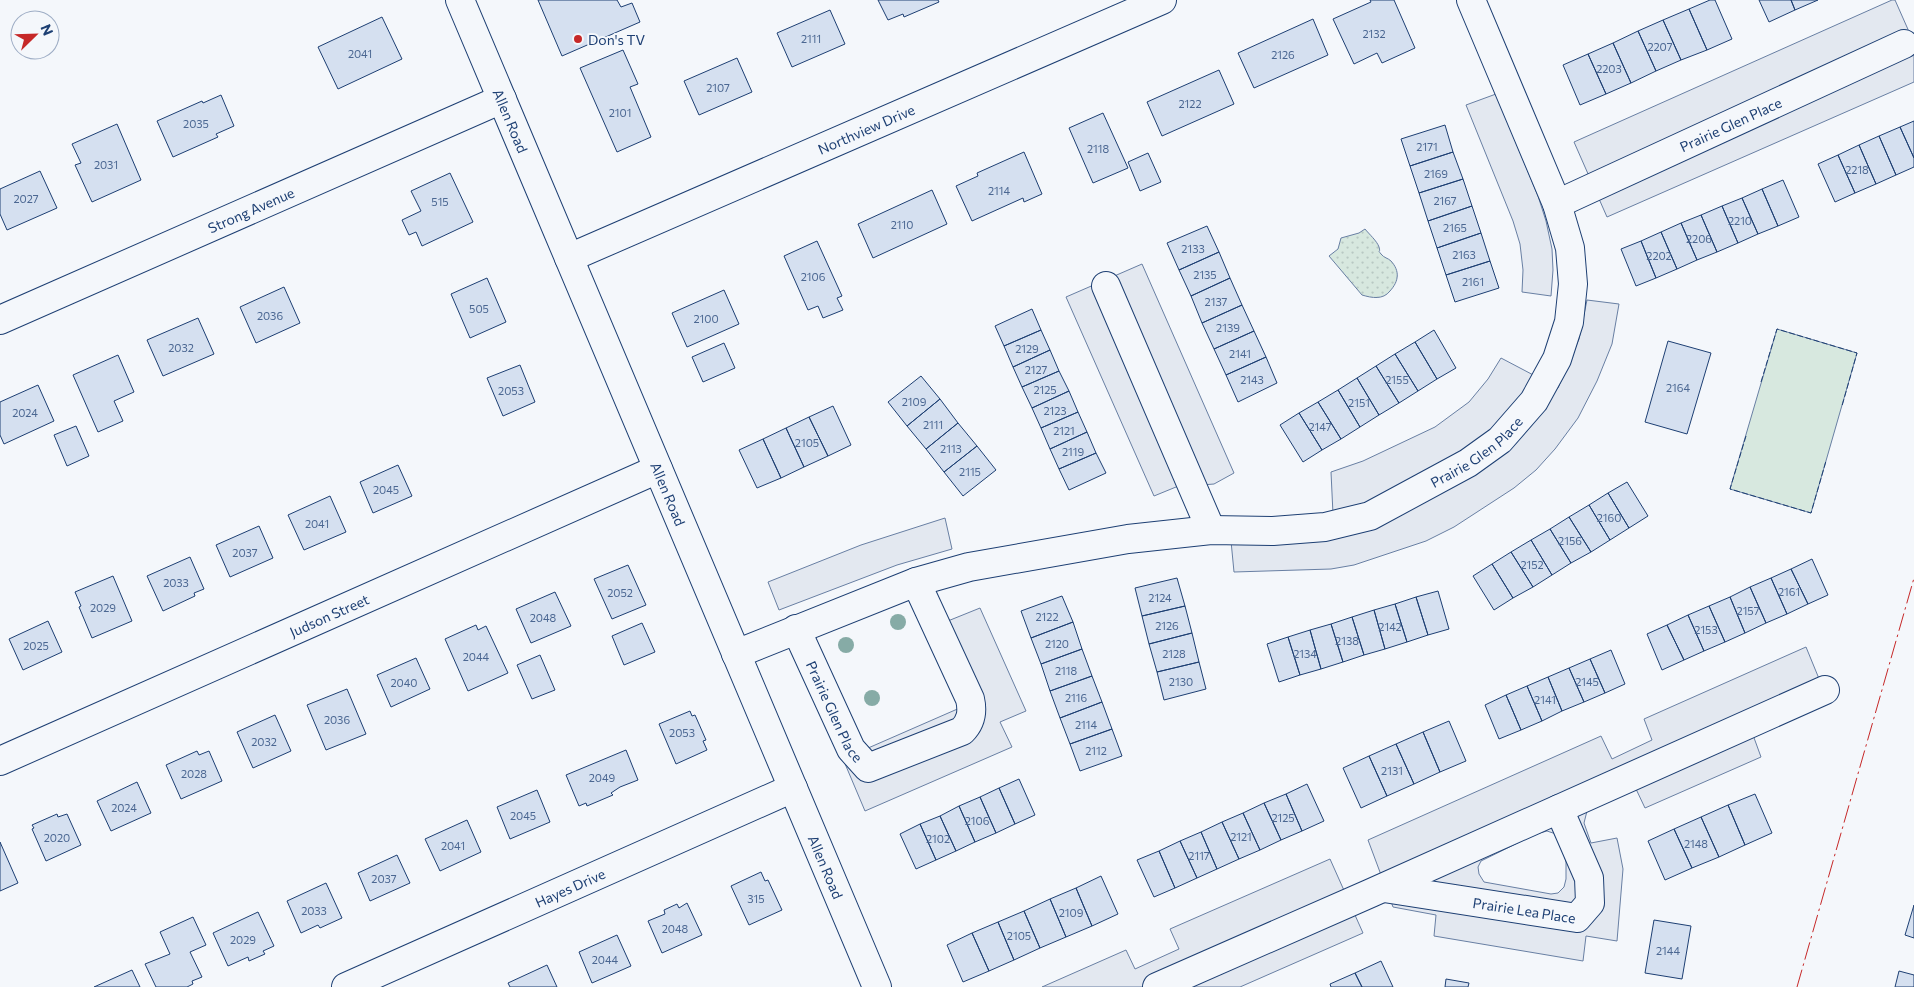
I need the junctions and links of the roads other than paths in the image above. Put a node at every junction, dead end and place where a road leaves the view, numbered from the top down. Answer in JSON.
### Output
{"nodes":[{"id":1,"x":460,"y":0,"type":"edge"},
{"id":2,"x":1162,"y":0,"type":"edge"},
{"id":3,"x":1471,"y":0,"type":"edge"},
{"id":4,"x":1904,"y":44,"type":"dead end"},
{"id":5,"x":502,"y":99,"type":"junction"},
{"id":6,"x":1557,"y":204,"type":"junction"},
{"id":7,"x":569,"y":258,"type":"junction"},
{"id":8,"x":1106,"y":286,"type":"dead end"},
{"id":9,"x":0,"y":320,"type":"edge"},
{"id":10,"x":658,"y":469,"type":"junction"},
{"id":11,"x":1211,"y":530,"type":"junction"},
{"id":12,"x":916,"y":582,"type":"junction"},
{"id":13,"x":796,"y":629,"type":"junction"},
{"id":14,"x":736,"y":654,"type":"junction"},
{"id":15,"x":1825,"y":690,"type":"dead end"},
{"id":16,"x":0,"y":761,"type":"edge"},
{"id":17,"x":793,"y":788,"type":"junction"},
{"id":18,"x":1560,"y":809,"type":"junction"},
{"id":19,"x":1384,"y":888,"type":"junction"},
{"id":20,"x":346,"y":987,"type":"edge"},
{"id":21,"x":877,"y":987,"type":"edge"},
{"id":22,"x":1157,"y":987,"type":"edge"}],
"edges":[{"from":1,"to":5,"type":"street","name":"Allen Road"},
{"from":2,"to":7,"type":"street","name":"Northview Drive"},
{"from":3,"to":6,"type":"street","name":"Prairie Glen Place"},
{"from":4,"to":6,"type":"street","name":"Prairie Glen Place"},
{"from":5,"to":7,"type":"street","name":"Allen Road"},
{"from":5,"to":9,"type":"street","name":"Strong Avenue"},
{"from":6,"to":11,"type":"street","name":"Prairie Glen Place"},
{"from":7,"to":10,"type":"street","name":"Allen Road"},
{"from":8,"to":11,"type":"street"},
{"from":10,"to":14,"type":"street","name":"Allen Road"},
{"from":10,"to":16,"type":"street","name":"Judson Street"},
{"from":11,"to":12,"type":"street","name":"Prairie Glen Place"},
{"from":12,"to":13,"type":"street","name":"Prairie Glen Place"},
{"from":12,"to":13,"type":"street","name":"Prairie Glen Place"},
{"from":13,"to":14,"type":"street","name":"Prairie Glen Place"},
{"from":14,"to":17,"type":"street","name":"Allen Road"},
{"from":15,"to":18,"type":"street"},
{"from":17,"to":20,"type":"street","name":"Hayes Drive"},
{"from":17,"to":21,"type":"street","name":"Allen Road"},
{"from":18,"to":19,"type":"street"},
{"from":18,"to":19,"type":"street","name":"Prairie Lea Place"},
{"from":19,"to":22,"type":"street"}]}
